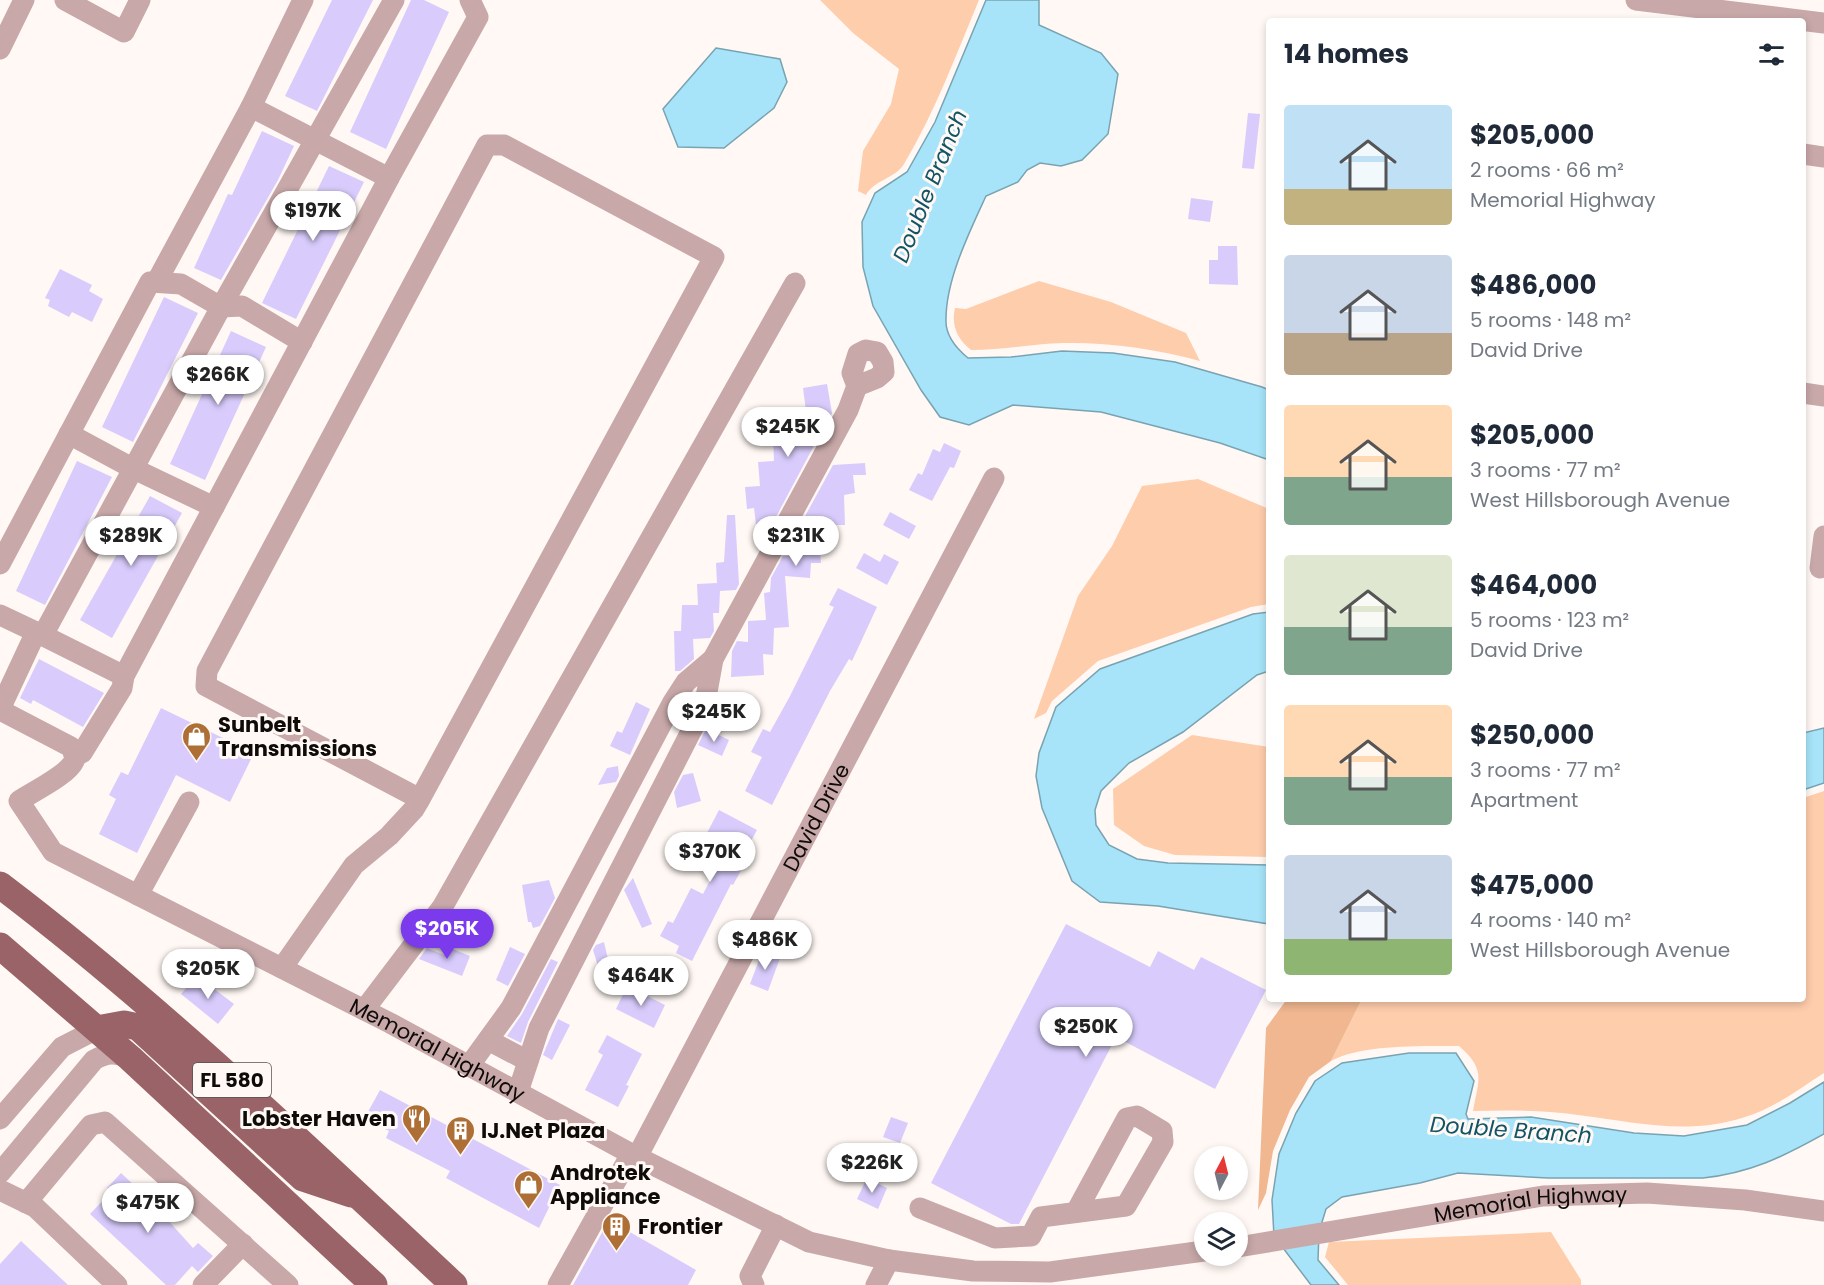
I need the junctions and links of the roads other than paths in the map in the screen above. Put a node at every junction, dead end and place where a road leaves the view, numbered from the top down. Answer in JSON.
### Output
{"nodes":[{"id":1,"x":24,"y":0,"type":"edge"},
{"id":2,"x":64,"y":0,"type":"edge"},
{"id":3,"x":140,"y":0,"type":"edge"},
{"id":4,"x":303,"y":0,"type":"edge"},
{"id":5,"x":394,"y":0,"type":"edge"},
{"id":6,"x":470,"y":0,"type":"edge"},
{"id":7,"x":1636,"y":0,"type":"edge"},
{"id":8,"x":1677,"y":3,"type":"edge"},
{"id":9,"x":1787,"y":18,"type":"edge"},
{"id":10,"x":1806,"y":21,"type":"edge"},
{"id":11,"x":1824,"y":23,"type":"edge"},
{"id":12,"x":0,"y":49,"type":"edge"},
{"id":13,"x":251,"y":107,"type":"junction"},
{"id":14,"x":317,"y":141,"type":"junction"},
{"id":15,"x":1806,"y":154,"type":"edge"},
{"id":16,"x":1824,"y":157,"type":"edge"},
{"id":17,"x":389,"y":178,"type":"junction"},
{"id":18,"x":157,"y":281,"type":"junction"},
{"id":19,"x":795,"y":283,"type":"dead end"},
{"id":20,"x":222,"y":307,"type":"junction"},
{"id":21,"x":302,"y":342,"type":"junction"},
{"id":22,"x":857,"y":386,"type":"dead end"},
{"id":23,"x":1806,"y":393,"type":"edge"},
{"id":24,"x":1824,"y":396,"type":"edge"},
{"id":25,"x":69,"y":434,"type":"junction"},
{"id":26,"x":134,"y":469,"type":"junction"},
{"id":27,"x":994,"y":478,"type":"dead end"},
{"id":28,"x":214,"y":507,"type":"junction"},
{"id":29,"x":1824,"y":536,"type":"edge"},
{"id":30,"x":1806,"y":556,"type":"edge"},
{"id":31,"x":0,"y":564,"type":"edge"},
{"id":32,"x":1822,"y":568,"type":"edge"},
{"id":33,"x":0,"y":615,"type":"edge"},
{"id":34,"x":37,"y":638,"type":"junction"},
{"id":35,"x":713,"y":659,"type":"junction"},
{"id":36,"x":124,"y":676,"type":"junction"},
{"id":37,"x":0,"y":709,"type":"edge"},
{"id":38,"x":652,"y":743,"type":"junction"},
{"id":39,"x":74,"y":755,"type":"junction"},
{"id":40,"x":677,"y":757,"type":"junction"},
{"id":41,"x":420,"y":799,"type":"junction"},
{"id":42,"x":189,"y":802,"type":"dead end"},
{"id":43,"x":581,"y":878,"type":"junction"},
{"id":44,"x":0,"y":885,"type":"edge"},
{"id":45,"x":608,"y":892,"type":"junction"},
{"id":46,"x":138,"y":895,"type":"junction"},
{"id":47,"x":0,"y":946,"type":"edge"},
{"id":48,"x":282,"y":968,"type":"junction"},
{"id":49,"x":364,"y":1010,"type":"junction"},
{"id":50,"x":97,"y":1029,"type":"junction"},
{"id":51,"x":488,"y":1040,"type":"junction"},
{"id":52,"x":130,"y":1058,"type":"junction"},
{"id":53,"x":528,"y":1061,"type":"junction"},
{"id":54,"x":469,"y":1066,"type":"junction"},
{"id":55,"x":518,"y":1092,"type":"junction"},
{"id":56,"x":0,"y":1119,"type":"edge"},
{"id":57,"x":634,"y":1156,"type":"junction"},
{"id":58,"x":0,"y":1173,"type":"edge"},
{"id":59,"x":0,"y":1190,"type":"edge"},
{"id":60,"x":355,"y":1195,"type":"junction"},
{"id":61,"x":26,"y":1203,"type":"junction"},
{"id":62,"x":920,"y":1208,"type":"dead end"},
{"id":63,"x":1824,"y":1211,"type":"edge"},
{"id":64,"x":1076,"y":1212,"type":"junction"},
{"id":65,"x":776,"y":1225,"type":"junction"},
{"id":66,"x":1023,"y":1237,"type":"junction"},
{"id":67,"x":243,"y":1244,"type":"junction"},
{"id":68,"x":1248,"y":1245,"type":"edge"},
{"id":69,"x":1194,"y":1252,"type":"edge"},
{"id":70,"x":889,"y":1260,"type":"junction"},
{"id":71,"x":1025,"y":1279,"type":"edge"},
{"id":72,"x":117,"y":1285,"type":"edge"},
{"id":73,"x":203,"y":1285,"type":"edge"},
{"id":74,"x":288,"y":1285,"type":"edge"},
{"id":75,"x":374,"y":1285,"type":"edge"},
{"id":76,"x":454,"y":1285,"type":"edge"},
{"id":77,"x":558,"y":1285,"type":"edge"},
{"id":78,"x":754,"y":1285,"type":"edge"},
{"id":79,"x":876,"y":1285,"type":"edge"}],
"edges":[{"from":1,"to":12,"type":"street"},
{"from":2,"to":3,"type":"street"},
{"from":4,"to":13,"type":"street"},
{"from":5,"to":14,"type":"street"},
{"from":6,"to":17,"type":"street"},
{"from":7,"to":8,"type":"street"},
{"from":8,"to":9,"type":"street"},
{"from":10,"to":11,"type":"street"},
{"from":13,"to":14,"type":"street"},
{"from":13,"to":18,"type":"street"},
{"from":14,"to":17,"type":"street"},
{"from":14,"to":20,"type":"street"},
{"from":15,"to":16,"type":"street"},
{"from":17,"to":21,"type":"street"},
{"from":18,"to":20,"type":"street"},
{"from":18,"to":25,"type":"street"},
{"from":19,"to":49,"type":"street"},
{"from":20,"to":21,"type":"street"},
{"from":20,"to":26,"type":"street"},
{"from":21,"to":28,"type":"street"},
{"from":22,"to":35,"type":"street"},
{"from":23,"to":24,"type":"street"},
{"from":25,"to":26,"type":"street"},
{"from":25,"to":31,"type":"street"},
{"from":26,"to":28,"type":"street"},
{"from":26,"to":34,"type":"street"},
{"from":27,"to":57,"type":"street","name":"David Drive"},
{"from":28,"to":36,"type":"street"},
{"from":29,"to":32,"type":"street"},
{"from":30,"to":32,"type":"street"},
{"from":33,"to":34,"type":"street"},
{"from":34,"to":36,"type":"street"},
{"from":34,"to":37,"type":"street"},
{"from":35,"to":38,"type":"street"},
{"from":35,"to":40,"type":"street"},
{"from":36,"to":39,"type":"street"},
{"from":37,"to":39,"type":"street"},
{"from":38,"to":40,"type":"street"},
{"from":38,"to":43,"type":"street"},
{"from":39,"to":46,"type":"street","name":"Memorial Highway"},
{"from":40,"to":45,"type":"street"},
{"from":41,"to":41,"type":"street"},
{"from":41,"to":48,"type":"street"},
{"from":42,"to":46,"type":"street"},
{"from":43,"to":45,"type":"street"},
{"from":43,"to":51,"type":"street"},
{"from":44,"to":60,"type":"main road","number":"FL 580"},
{"from":45,"to":53,"type":"street"},
{"from":46,"to":48,"type":"street","name":"Memorial Highway"},
{"from":47,"to":50,"type":"main road","number":"FL 580"},
{"from":48,"to":49,"type":"street","name":"Memorial Highway"},
{"from":49,"to":54,"type":"street","name":"Memorial Highway"},
{"from":50,"to":52,"type":"main road","number":"FL 580"},
{"from":50,"to":56,"type":"street"},
{"from":50,"to":60,"type":"main road"},
{"from":51,"to":53,"type":"street"},
{"from":51,"to":54,"type":"street"},
{"from":52,"to":58,"type":"street"},
{"from":52,"to":75,"type":"main road","number":"FL 580"},
{"from":53,"to":55,"type":"street"},
{"from":54,"to":55,"type":"street","name":"Memorial Highway"},
{"from":55,"to":57,"type":"street","name":"Memorial Highway"},
{"from":57,"to":65,"type":"street","name":"Memorial Highway"},
{"from":57,"to":77,"type":"street","name":"David Drive"},
{"from":59,"to":61,"type":"street"},
{"from":60,"to":76,"type":"main road","number":"FL 580"},
{"from":61,"to":67,"type":"street"},
{"from":61,"to":72,"type":"street"},
{"from":62,"to":66,"type":"street"},
{"from":63,"to":68,"type":"street","name":"Memorial Highway"},
{"from":64,"to":64,"type":"street"},
{"from":64,"to":66,"type":"street"},
{"from":65,"to":70,"type":"street","name":"Memorial Highway"},
{"from":65,"to":78,"type":"street"},
{"from":66,"to":71,"type":"street"},
{"from":67,"to":73,"type":"street"},
{"from":67,"to":74,"type":"street"},
{"from":69,"to":71,"type":"street","name":"Memorial Highway"},
{"from":70,"to":71,"type":"street","name":"Memorial Highway"},
{"from":70,"to":79,"type":"street"}]}
